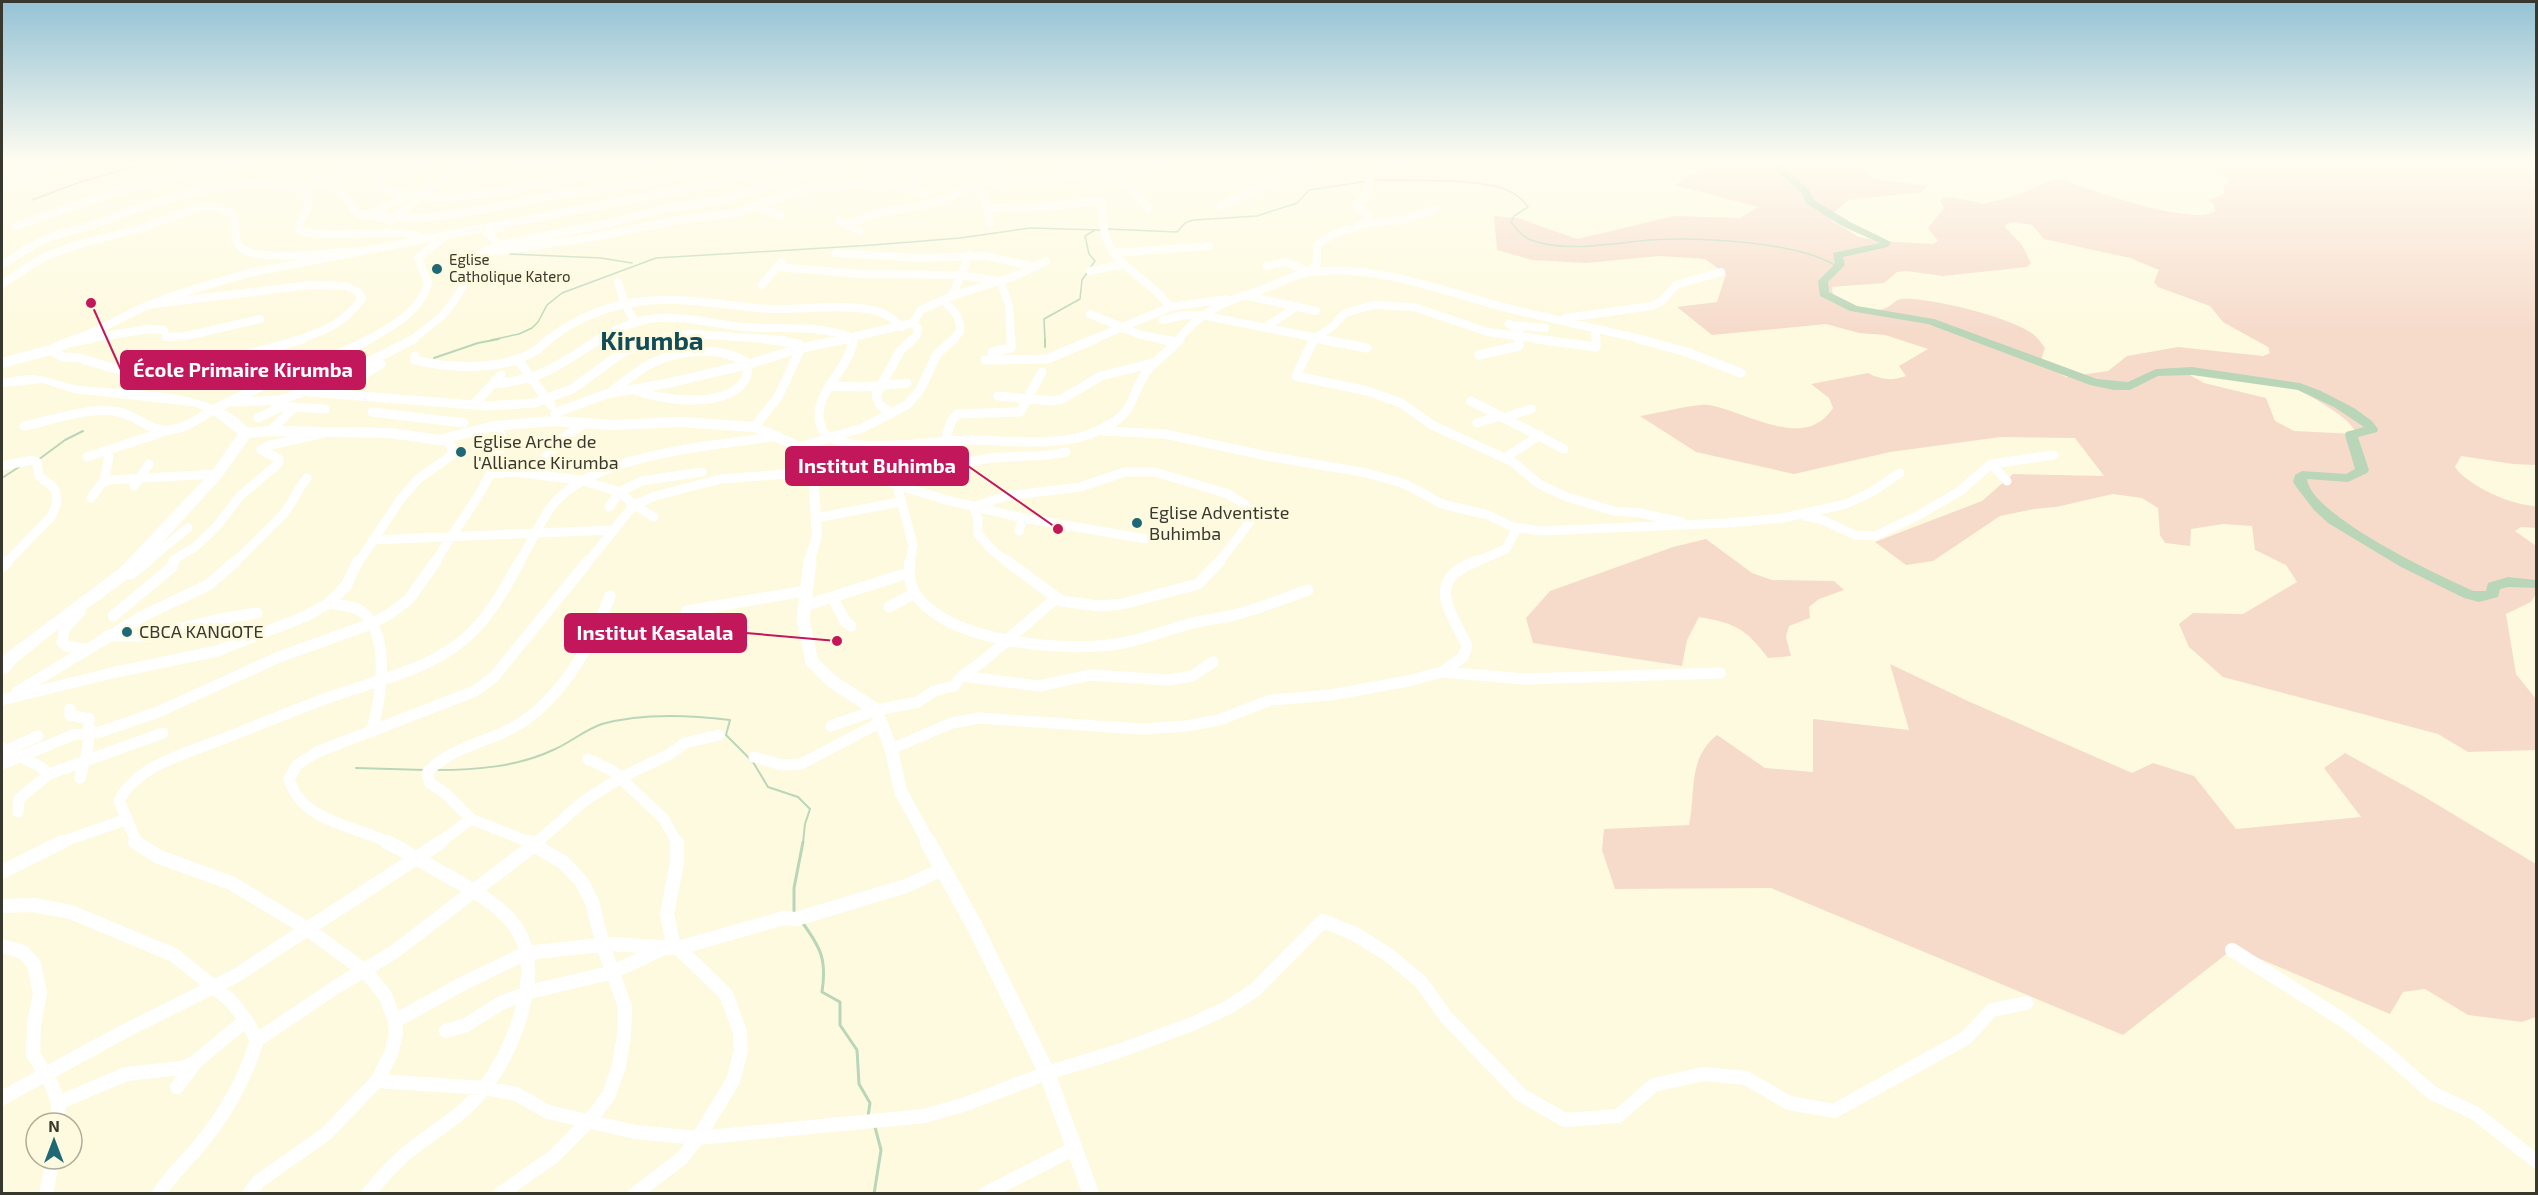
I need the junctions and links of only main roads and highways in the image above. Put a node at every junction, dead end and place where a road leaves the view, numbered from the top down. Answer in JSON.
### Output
{"nodes":[{"id":1,"x":2,"y":383,"type":"edge"},
{"id":2,"x":2,"y":669,"type":"edge"}],
"edges":[{"from":1,"to":2,"type":"highway"}]}
